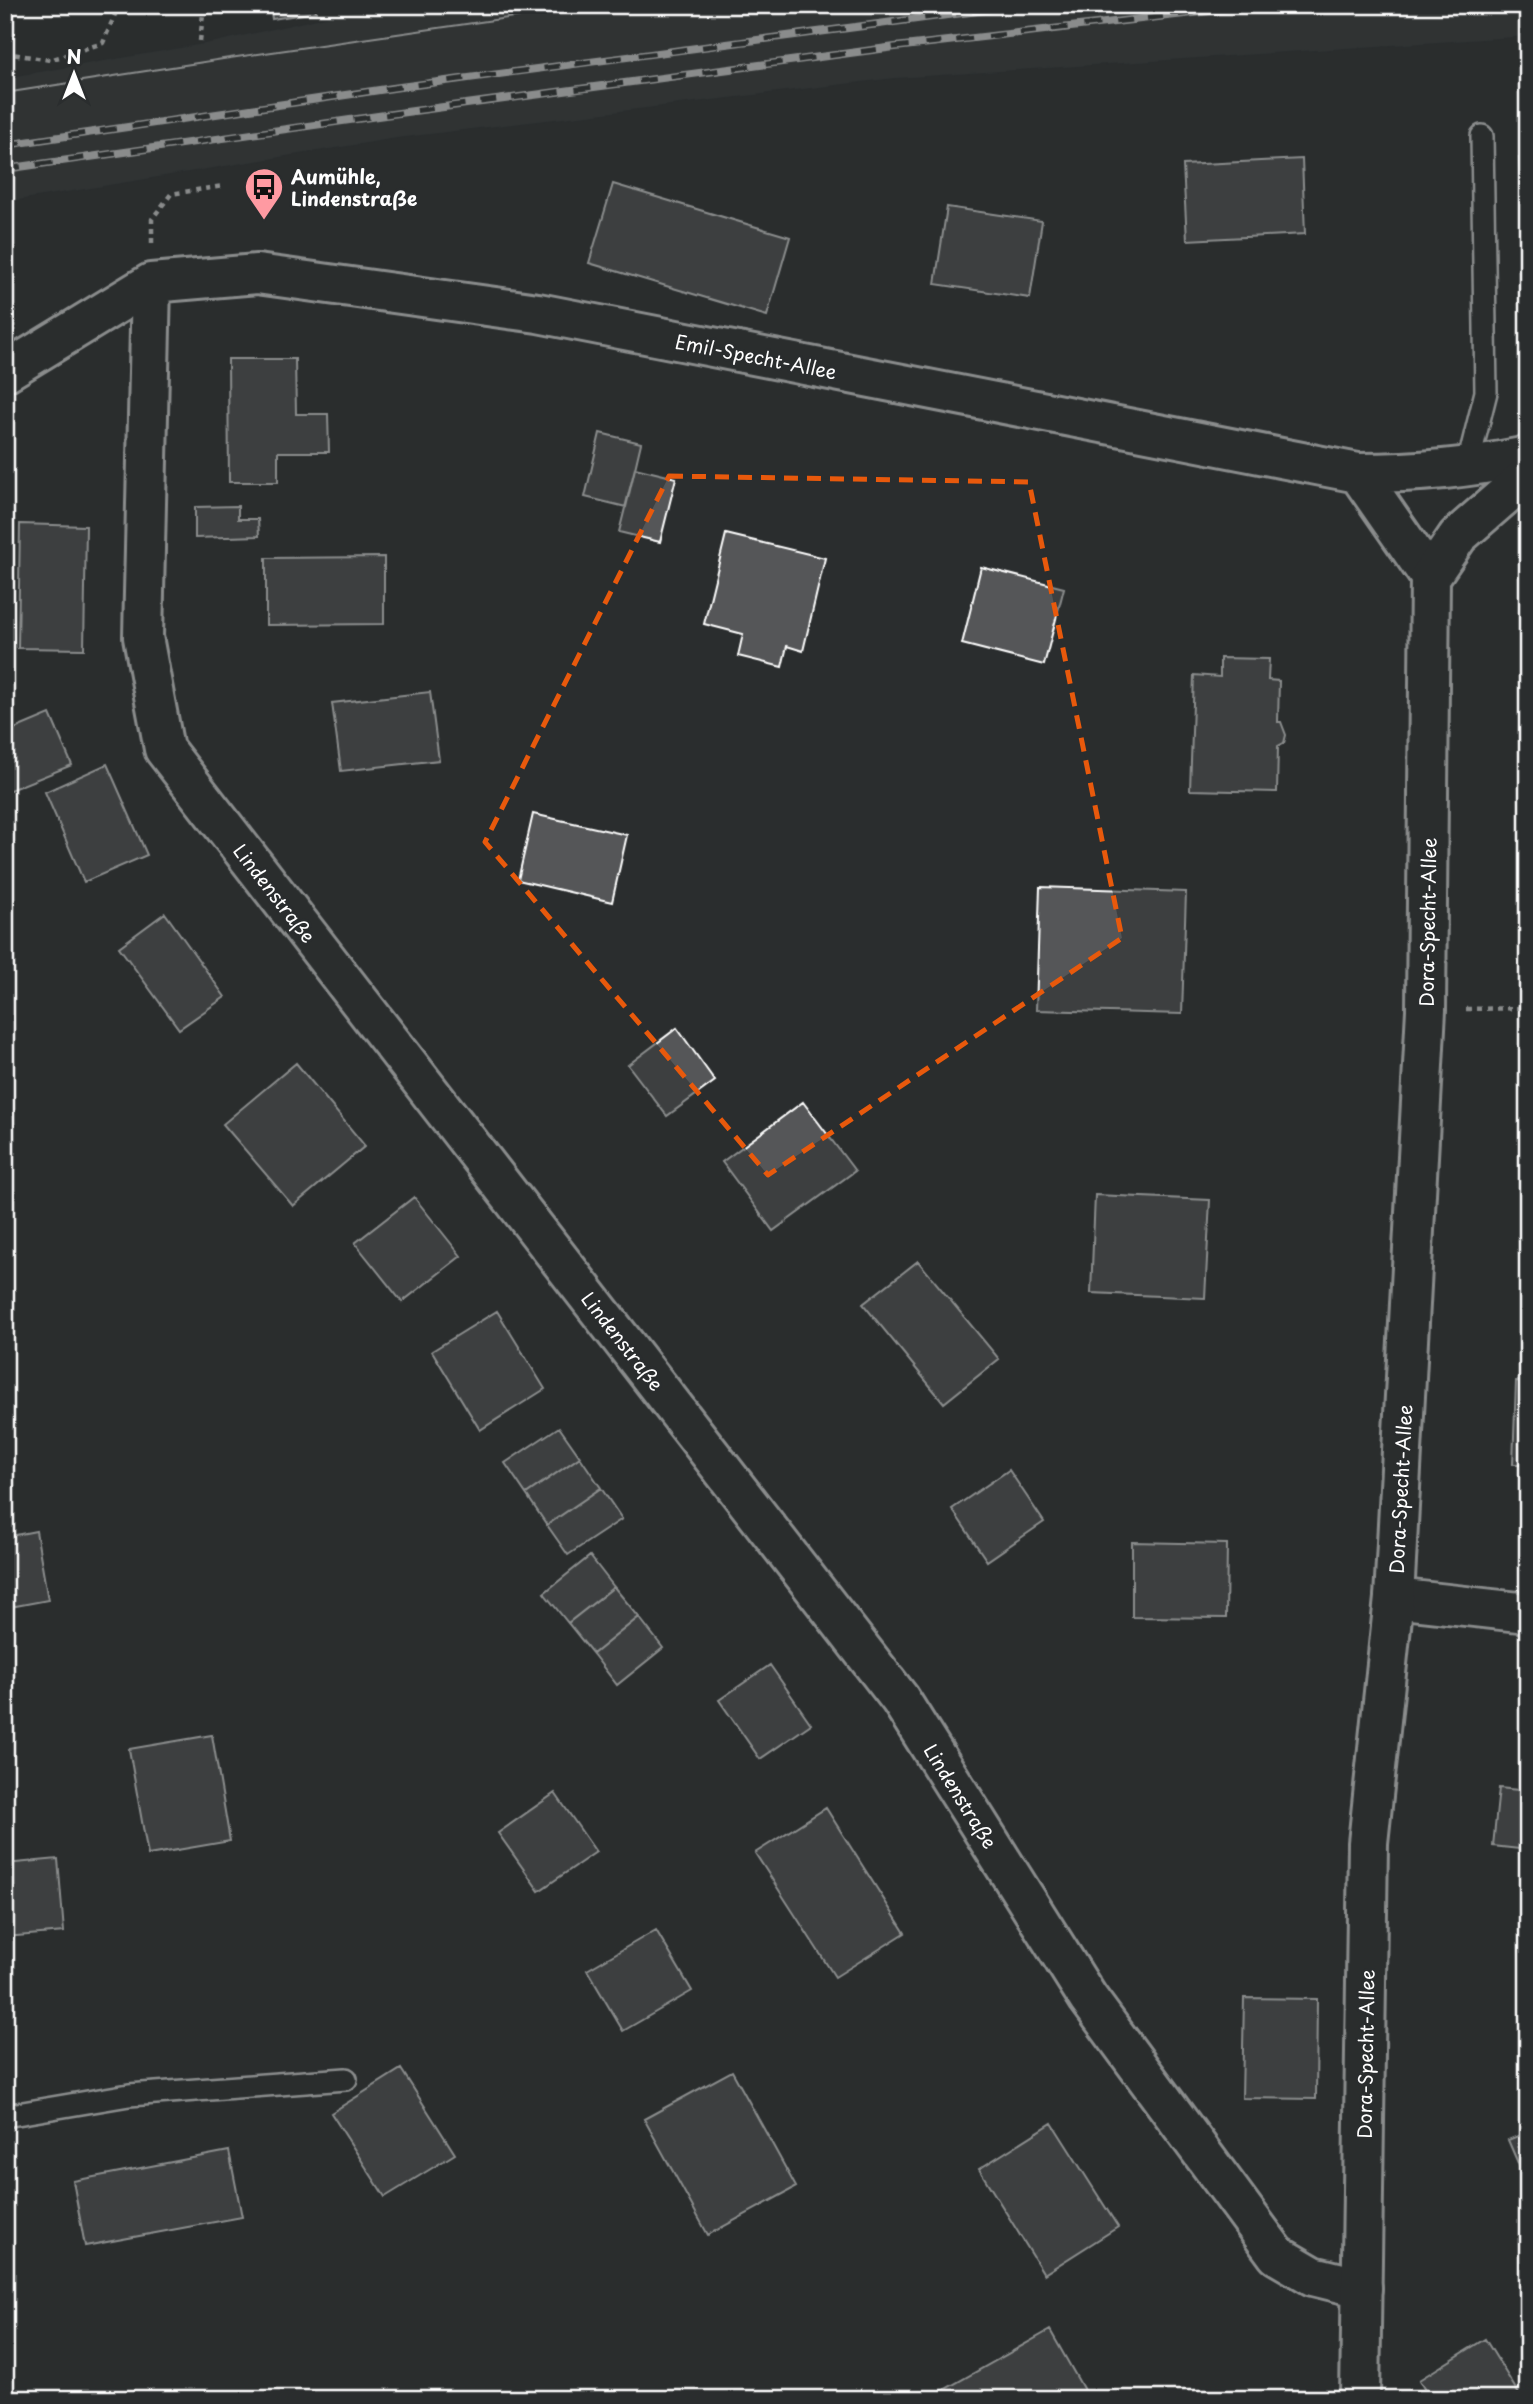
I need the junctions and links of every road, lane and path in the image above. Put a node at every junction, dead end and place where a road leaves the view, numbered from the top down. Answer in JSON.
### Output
{"nodes":[{"id":1,"x":120,"y":5,"type":"edge"},
{"id":2,"x":204,"y":5,"type":"edge"},
{"id":3,"x":200,"y":41,"type":"dead end"},
{"id":4,"x":5,"y":53,"type":"edge"},
{"id":5,"x":1482,"y":136,"type":"dead end"},
{"id":6,"x":223,"y":186,"type":"dead end"},
{"id":7,"x":150,"y":283,"type":"junction"},
{"id":8,"x":5,"y":372,"type":"edge"},
{"id":9,"x":1528,"y":456,"type":"edge"},
{"id":10,"x":1467,"y":468,"type":"junction"},
{"id":11,"x":1358,"y":473,"type":"junction"},
{"id":12,"x":1528,"y":475,"type":"edge"},
{"id":13,"x":1430,"y":578,"type":"junction"},
{"id":14,"x":1528,"y":1008,"type":"edge"},
{"id":15,"x":1426,"y":1010,"type":"junction"},
{"id":16,"x":1394,"y":1598,"type":"junction"},
{"id":17,"x":1528,"y":1613,"type":"edge"},
{"id":18,"x":346,"y":2079,"type":"dead end"},
{"id":19,"x":5,"y":2116,"type":"edge"},
{"id":20,"x":1362,"y":2288,"type":"junction"},
{"id":21,"x":1360,"y":2399,"type":"edge"}],
"edges":[{"from":1,"to":4,"type":"path"},
{"from":2,"to":3,"type":"path"},
{"from":5,"to":10,"type":"lane"},
{"from":6,"to":7,"type":"path"},
{"from":7,"to":8,"type":"street"},
{"from":7,"to":11,"type":"street","name":"Emil-Specht-Allee"},
{"from":7,"to":20,"type":"street","name":"Lindenstraße"},
{"from":9,"to":10,"type":"street","name":"Emil-Specht-Allee"},
{"from":10,"to":11,"type":"street","name":"Emil-Specht-Allee"},
{"from":11,"to":13,"type":"street"},
{"from":12,"to":13,"type":"street"},
{"from":13,"to":15,"type":"street","name":"Dora-Specht-Allee"},
{"from":14,"to":15,"type":"path"},
{"from":15,"to":16,"type":"street","name":"Dora-Specht-Allee"},
{"from":16,"to":17,"type":"street"},
{"from":16,"to":20,"type":"street","name":"Dora-Specht-Allee"},
{"from":18,"to":19,"type":"lane"},
{"from":20,"to":21,"type":"street","name":"Dora-Specht-Allee"}]}
